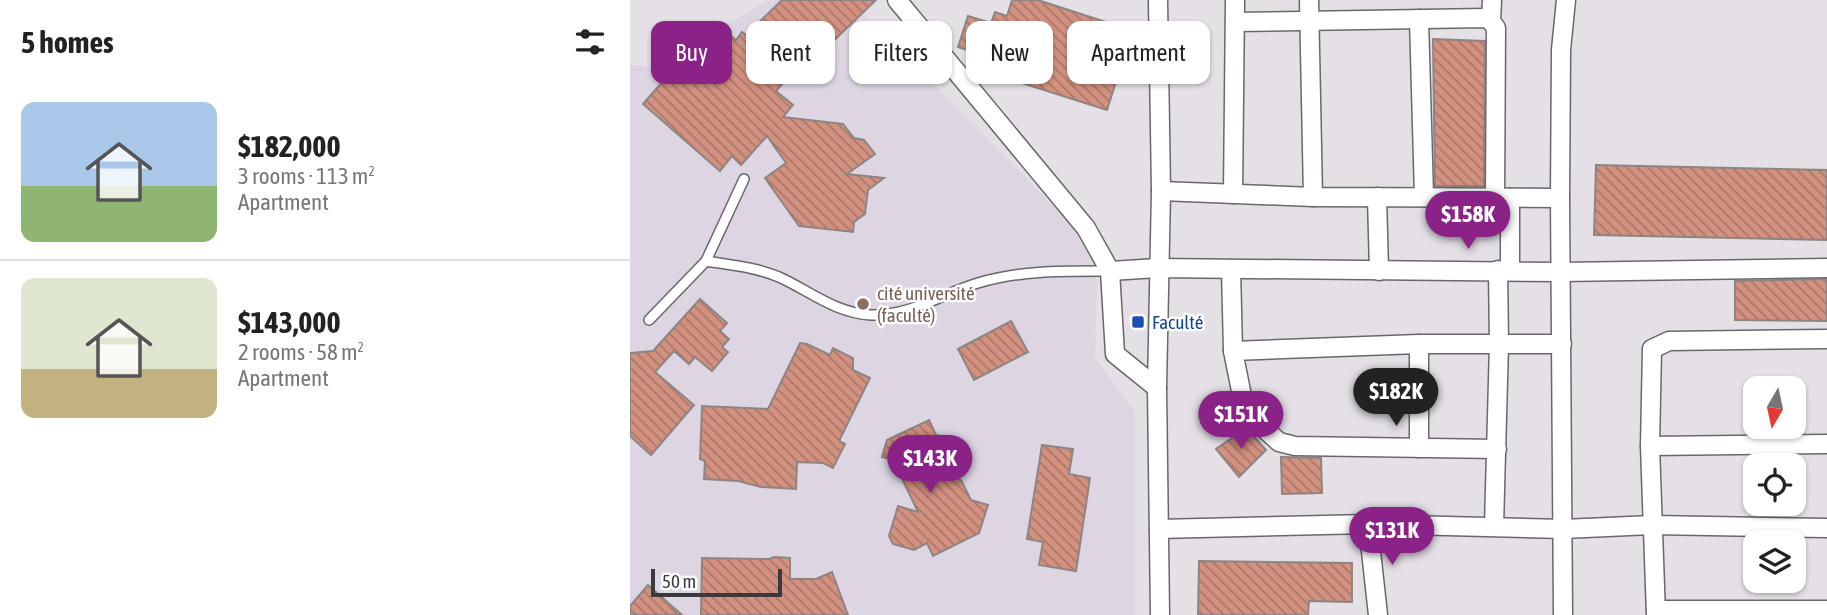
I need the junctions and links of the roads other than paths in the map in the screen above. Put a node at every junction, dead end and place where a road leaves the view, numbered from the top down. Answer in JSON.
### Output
{"nodes":[{"id":1,"x":897,"y":0,"type":"edge"},
{"id":2,"x":1158,"y":0,"type":"edge"},
{"id":3,"x":1235,"y":0,"type":"edge"},
{"id":4,"x":1309,"y":0,"type":"edge"},
{"id":5,"x":1492,"y":0,"type":"edge"},
{"id":6,"x":1566,"y":0,"type":"edge"},
{"id":7,"x":1419,"y":19,"type":"junction"},
{"id":8,"x":1491,"y":21,"type":"junction"},
{"id":9,"x":1235,"y":22,"type":"junction"},
{"id":10,"x":1309,"y":22,"type":"junction"},
{"id":11,"x":744,"y":179,"type":"dead end"},
{"id":12,"x":1161,"y":191,"type":"junction"},
{"id":13,"x":1233,"y":194,"type":"junction"},
{"id":14,"x":1424,"y":196,"type":"junction"},
{"id":15,"x":1312,"y":197,"type":"junction"},
{"id":16,"x":1377,"y":197,"type":"junction"},
{"id":17,"x":1502,"y":198,"type":"junction"},
{"id":18,"x":1560,"y":198,"type":"junction"},
{"id":19,"x":706,"y":261,"type":"junction"},
{"id":20,"x":1158,"y":268,"type":"junction"},
{"id":21,"x":1827,"y":268,"type":"edge"},
{"id":22,"x":1231,"y":269,"type":"junction"},
{"id":23,"x":1504,"y":270,"type":"junction"},
{"id":24,"x":1110,"y":271,"type":"junction"},
{"id":25,"x":1379,"y":271,"type":"junction"},
{"id":26,"x":1561,"y":272,"type":"junction"},
{"id":27,"x":649,"y":320,"type":"dead end"},
{"id":28,"x":1827,"y":339,"type":"edge"},
{"id":29,"x":1419,"y":344,"type":"junction"},
{"id":30,"x":1499,"y":344,"type":"junction"},
{"id":31,"x":1562,"y":344,"type":"junction"},
{"id":32,"x":1233,"y":351,"type":"junction"},
{"id":33,"x":1157,"y":388,"type":"junction"},
{"id":34,"x":1827,"y":444,"type":"edge"},
{"id":35,"x":1650,"y":446,"type":"junction"},
{"id":36,"x":1419,"y":448,"type":"junction"},
{"id":37,"x":1497,"y":449,"type":"junction"},
{"id":38,"x":1368,"y":524,"type":"junction"},
{"id":39,"x":1652,"y":525,"type":"junction"},
{"id":40,"x":1494,"y":526,"type":"junction"},
{"id":41,"x":1827,"y":527,"type":"edge"},
{"id":42,"x":1563,"y":528,"type":"junction"},
{"id":43,"x":1159,"y":529,"type":"junction"},
{"id":44,"x":1827,"y":610,"type":"edge"},
{"id":45,"x":1656,"y":612,"type":"edge"},
{"id":46,"x":1160,"y":615,"type":"edge"},
{"id":47,"x":1378,"y":615,"type":"edge"},
{"id":48,"x":1563,"y":615,"type":"edge"}],
"edges":[{"from":1,"to":24,"type":"street"},
{"from":2,"to":12,"type":"street"},
{"from":3,"to":9,"type":"street"},
{"from":4,"to":10,"type":"street"},
{"from":5,"to":8,"type":"street"},
{"from":6,"to":18,"type":"street"},
{"from":7,"to":8,"type":"street"},
{"from":7,"to":10,"type":"street"},
{"from":7,"to":14,"type":"street"},
{"from":8,"to":17,"type":"street"},
{"from":9,"to":10,"type":"street"},
{"from":9,"to":13,"type":"street"},
{"from":10,"to":15,"type":"street"},
{"from":11,"to":19,"type":"lane"},
{"from":12,"to":13,"type":"street"},
{"from":12,"to":20,"type":"street"},
{"from":13,"to":15,"type":"street"},
{"from":14,"to":16,"type":"street"},
{"from":14,"to":17,"type":"street"},
{"from":15,"to":16,"type":"street"},
{"from":16,"to":25,"type":"street"},
{"from":17,"to":18,"type":"street"},
{"from":17,"to":23,"type":"street"},
{"from":18,"to":26,"type":"street"},
{"from":19,"to":24,"type":"lane"},
{"from":19,"to":27,"type":"lane"},
{"from":20,"to":22,"type":"street"},
{"from":20,"to":24,"type":"street"},
{"from":20,"to":33,"type":"street"},
{"from":21,"to":26,"type":"street"},
{"from":22,"to":25,"type":"street"},
{"from":22,"to":32,"type":"street"},
{"from":23,"to":25,"type":"street"},
{"from":23,"to":26,"type":"street"},
{"from":23,"to":30,"type":"street"},
{"from":24,"to":33,"type":"street"},
{"from":26,"to":31,"type":"street"},
{"from":28,"to":35,"type":"street"},
{"from":29,"to":30,"type":"street"},
{"from":29,"to":32,"type":"street"},
{"from":29,"to":36,"type":"street"},
{"from":30,"to":31,"type":"street"},
{"from":30,"to":37,"type":"street"},
{"from":31,"to":42,"type":"street"},
{"from":32,"to":36,"type":"street"},
{"from":33,"to":43,"type":"street"},
{"from":34,"to":35,"type":"street"},
{"from":35,"to":39,"type":"street"},
{"from":36,"to":37,"type":"street"},
{"from":37,"to":40,"type":"street"},
{"from":38,"to":40,"type":"street"},
{"from":38,"to":43,"type":"street"},
{"from":38,"to":47,"type":"street"},
{"from":39,"to":41,"type":"street"},
{"from":39,"to":42,"type":"street"},
{"from":39,"to":45,"type":"street"},
{"from":40,"to":42,"type":"street"},
{"from":42,"to":48,"type":"street"},
{"from":43,"to":46,"type":"street"},
{"from":44,"to":45,"type":"street"}]}
